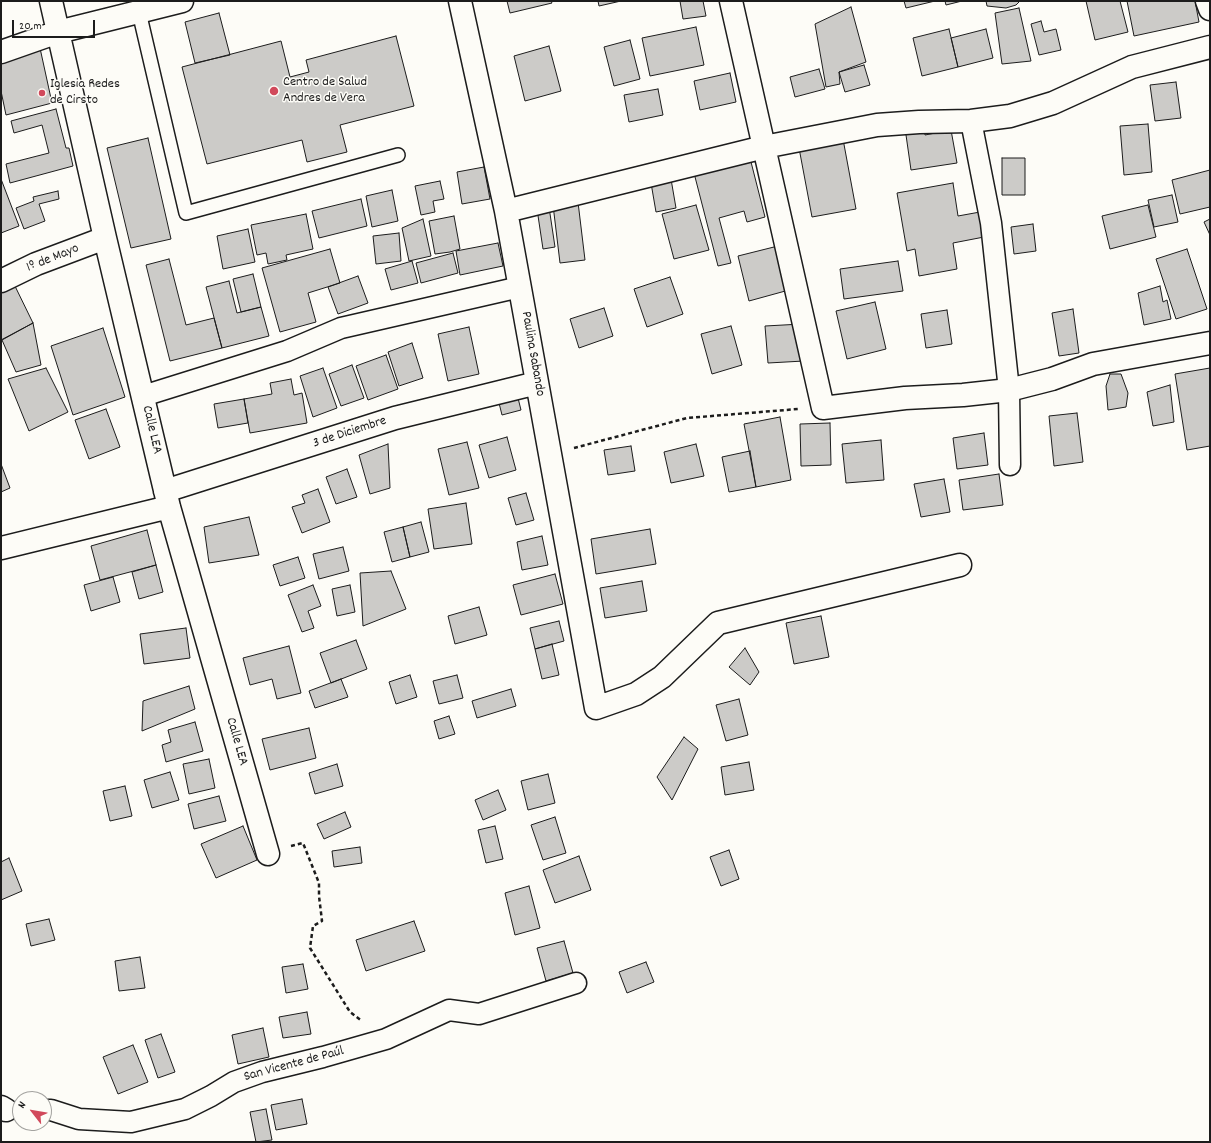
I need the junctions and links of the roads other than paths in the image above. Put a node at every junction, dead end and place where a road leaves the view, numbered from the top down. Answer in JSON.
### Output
{"nodes":[{"id":1,"x":51,"y":1,"type":"edge"},
{"id":2,"x":182,"y":1,"type":"edge"},
{"id":3,"x":460,"y":1,"type":"edge"},
{"id":4,"x":731,"y":1,"type":"edge"},
{"id":5,"x":1207,"y":1,"type":"edge"},
{"id":6,"x":1210,"y":9,"type":"edge"},
{"id":7,"x":139,"y":12,"type":"junction"},
{"id":8,"x":58,"y":32,"type":"junction"},
{"id":9,"x":1210,"y":47,"type":"edge"},
{"id":10,"x":1,"y":52,"type":"edge"},
{"id":11,"x":971,"y":121,"type":"junction"},
{"id":12,"x":764,"y":147,"type":"junction"},
{"id":13,"x":398,"y":155,"type":"dead end"},
{"id":14,"x":506,"y":211,"type":"junction"},
{"id":15,"x":105,"y":238,"type":"junction"},
{"id":16,"x":1,"y":281,"type":"edge"},
{"id":17,"x":520,"y":286,"type":"junction"},
{"id":18,"x":1210,"y":343,"type":"edge"},
{"id":19,"x":537,"y":383,"type":"junction"},
{"id":20,"x":1009,"y":390,"type":"junction"},
{"id":21,"x":143,"y":396,"type":"junction"},
{"id":22,"x":1010,"y":465,"type":"dead end"},
{"id":23,"x":167,"y":499,"type":"junction"},
{"id":24,"x":1,"y":548,"type":"edge"},
{"id":25,"x":960,"y":565,"type":"dead end"},
{"id":26,"x":268,"y":854,"type":"road end"},
{"id":27,"x":576,"y":983,"type":"dead end"},
{"id":28,"x":52,"y":1110,"type":"edge"}],
"edges":[{"from":1,"to":8,"type":"street","name":"Calle LEA"},
{"from":2,"to":7,"type":"street"},
{"from":3,"to":14,"type":"street","name":"Paulina Sabando"},
{"from":4,"to":12,"type":"street"},
{"from":5,"to":6,"type":"street"},
{"from":7,"to":8,"type":"street"},
{"from":7,"to":13,"type":"lane"},
{"from":8,"to":10,"type":"street"},
{"from":8,"to":15,"type":"street","name":"Calle LEA"},
{"from":9,"to":11,"type":"street"},
{"from":11,"to":12,"type":"street"},
{"from":11,"to":20,"type":"street"},
{"from":12,"to":14,"type":"street"},
{"from":12,"to":20,"type":"street"},
{"from":14,"to":17,"type":"street","name":"Paulina Sabando"},
{"from":15,"to":16,"type":"street","name":"1º de Mayo"},
{"from":15,"to":21,"type":"street","name":"Calle LEA"},
{"from":17,"to":19,"type":"street","name":"Paulina Sabando"},
{"from":17,"to":21,"type":"street"},
{"from":18,"to":20,"type":"street"},
{"from":19,"to":23,"type":"street","name":"3 de Diciembre"},
{"from":19,"to":25,"type":"street","name":"Paulina Sabando"},
{"from":20,"to":22,"type":"street"},
{"from":21,"to":23,"type":"street","name":"Calle LEA"},
{"from":23,"to":24,"type":"street","name":"3 de Diciembre"},
{"from":23,"to":26,"type":"street","name":"Calle LEA"},
{"from":27,"to":28,"type":"street","name":"San Vicente de Paúl"}]}
